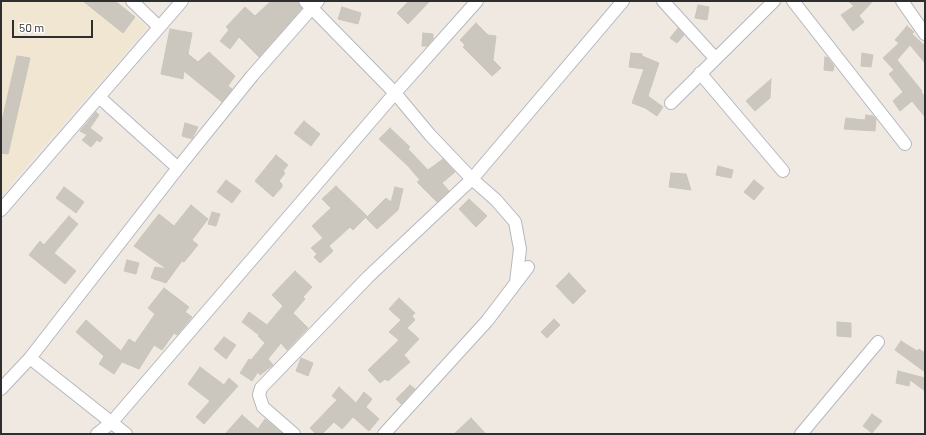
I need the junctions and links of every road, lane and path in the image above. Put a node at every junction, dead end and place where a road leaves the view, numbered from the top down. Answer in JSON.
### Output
{"nodes":[{"id":1,"x":132,"y":1,"type":"edge"},
{"id":2,"x":182,"y":1,"type":"edge"},
{"id":3,"x":477,"y":1,"type":"edge"},
{"id":4,"x":623,"y":1,"type":"edge"},
{"id":5,"x":663,"y":1,"type":"edge"},
{"id":6,"x":774,"y":1,"type":"edge"},
{"id":7,"x":793,"y":1,"type":"edge"},
{"id":8,"x":902,"y":1,"type":"edge"},
{"id":9,"x":312,"y":4,"type":"edge"},
{"id":10,"x":159,"y":27,"type":"junction"},
{"id":11,"x":925,"y":34,"type":"edge"},
{"id":12,"x":715,"y":58,"type":"junction"},
{"id":13,"x":700,"y":73,"type":"junction"},
{"id":14,"x":395,"y":93,"type":"junction"},
{"id":15,"x":99,"y":97,"type":"junction"},
{"id":16,"x":671,"y":103,"type":"dead end"},
{"id":17,"x":905,"y":144,"type":"dead end"},
{"id":18,"x":178,"y":168,"type":"junction"},
{"id":19,"x":783,"y":171,"type":"dead end"},
{"id":20,"x":472,"y":179,"type":"junction"},
{"id":21,"x":1,"y":210,"type":"edge"},
{"id":22,"x":528,"y":267,"type":"dead end"},
{"id":23,"x":516,"y":282,"type":"junction"},
{"id":24,"x":878,"y":342,"type":"dead end"},
{"id":25,"x":30,"y":358,"type":"junction"},
{"id":26,"x":1,"y":389,"type":"edge"},
{"id":27,"x":112,"y":422,"type":"junction"},
{"id":28,"x":97,"y":434,"type":"edge"},
{"id":29,"x":126,"y":434,"type":"edge"},
{"id":30,"x":294,"y":434,"type":"edge"},
{"id":31,"x":384,"y":434,"type":"edge"},
{"id":32,"x":801,"y":434,"type":"edge"}],
"edges":[{"from":1,"to":10,"type":"street"},
{"from":2,"to":10,"type":"street"},
{"from":3,"to":14,"type":"street"},
{"from":4,"to":20,"type":"street"},
{"from":5,"to":12,"type":"street"},
{"from":6,"to":12,"type":"street"},
{"from":7,"to":17,"type":"street"},
{"from":8,"to":11,"type":"street"},
{"from":9,"to":14,"type":"street"},
{"from":9,"to":18,"type":"street"},
{"from":10,"to":15,"type":"street"},
{"from":12,"to":13,"type":"street"},
{"from":13,"to":16,"type":"street"},
{"from":13,"to":19,"type":"street"},
{"from":14,"to":20,"type":"street"},
{"from":14,"to":27,"type":"street"},
{"from":15,"to":18,"type":"street"},
{"from":15,"to":21,"type":"street"},
{"from":18,"to":25,"type":"street"},
{"from":20,"to":23,"type":"street"},
{"from":20,"to":30,"type":"street"},
{"from":22,"to":23,"type":"street"},
{"from":23,"to":31,"type":"street"},
{"from":24,"to":32,"type":"street"},
{"from":25,"to":26,"type":"street"},
{"from":25,"to":27,"type":"street"},
{"from":27,"to":28,"type":"street"},
{"from":27,"to":29,"type":"street"}]}
